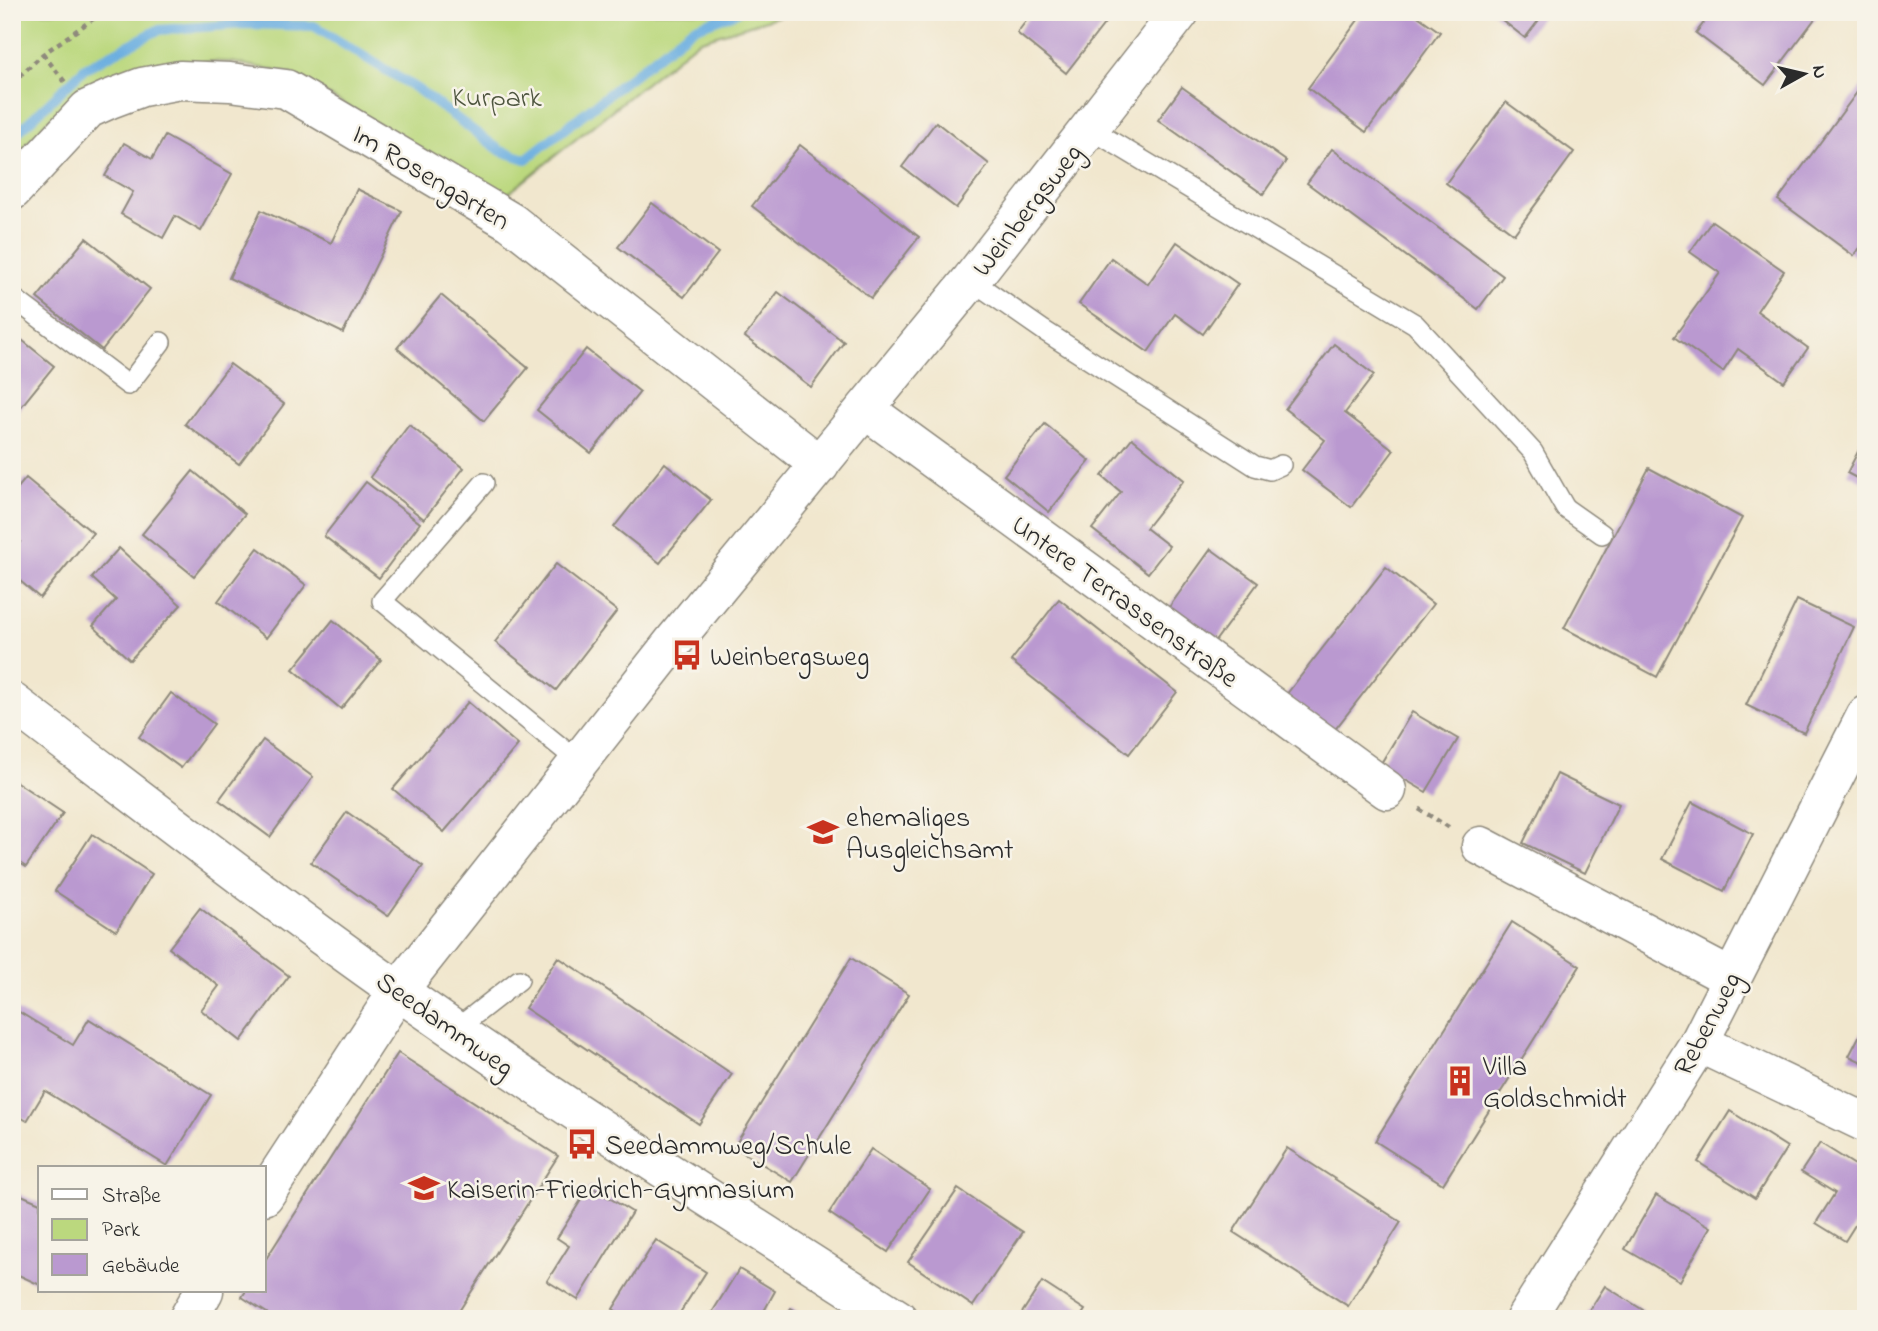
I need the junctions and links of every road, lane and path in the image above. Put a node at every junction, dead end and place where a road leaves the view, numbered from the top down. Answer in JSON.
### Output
{"nodes":[{"id":1,"x":103,"y":12,"type":"edge"},
{"id":2,"x":1180,"y":12,"type":"edge"},
{"id":3,"x":43,"y":54,"type":"junction"},
{"id":4,"x":59,"y":75,"type":"dead end"},
{"id":5,"x":12,"y":83,"type":"edge"},
{"id":6,"x":1089,"y":128,"type":"junction"},
{"id":7,"x":12,"y":191,"type":"edge"},
{"id":8,"x":971,"y":280,"type":"junction"},
{"id":9,"x":12,"y":297,"type":"edge"},
{"id":10,"x":161,"y":342,"type":"dead end"},
{"id":11,"x":866,"y":410,"type":"junction"},
{"id":12,"x":820,"y":465,"type":"junction"},
{"id":13,"x":1281,"y":465,"type":"dead end"},
{"id":14,"x":484,"y":483,"type":"dead end"},
{"id":15,"x":1602,"y":534,"type":"dead end"},
{"id":16,"x":12,"y":702,"type":"edge"},
{"id":17,"x":1866,"y":715,"type":"edge"},
{"id":18,"x":579,"y":762,"type":"junction"},
{"id":19,"x":1387,"y":790,"type":"joint"},
{"id":20,"x":1481,"y":846,"type":"joint"},
{"id":21,"x":1731,"y":978,"type":"junction"},
{"id":22,"x":519,"y":980,"type":"dead end"},
{"id":23,"x":398,"y":991,"type":"junction"},
{"id":24,"x":455,"y":1030,"type":"junction"},
{"id":25,"x":1699,"y":1043,"type":"junction"},
{"id":26,"x":1866,"y":1124,"type":"edge"},
{"id":27,"x":266,"y":1193,"type":"edge"},
{"id":28,"x":203,"y":1292,"type":"edge"},
{"id":29,"x":188,"y":1319,"type":"edge"},
{"id":30,"x":898,"y":1319,"type":"edge"},
{"id":31,"x":1525,"y":1319,"type":"edge"}],
"edges":[{"from":1,"to":3,"type":"path"},
{"from":2,"to":6,"type":"street","name":"Weinbergsweg"},
{"from":3,"to":4,"type":"path"},
{"from":3,"to":5,"type":"path"},
{"from":6,"to":8,"type":"street","name":"Weinbergsweg"},
{"from":6,"to":15,"type":"lane"},
{"from":7,"to":12,"type":"street","name":"Im Rosengarten"},
{"from":8,"to":11,"type":"street","name":"Weinbergsweg"},
{"from":8,"to":13,"type":"lane"},
{"from":9,"to":10,"type":"lane"},
{"from":11,"to":12,"type":"street","name":"Weinbergsweg"},
{"from":11,"to":19,"type":"street","name":"Untere Terrassenstraße"},
{"from":12,"to":18,"type":"street","name":"Weinbergsweg"},
{"from":14,"to":18,"type":"lane"},
{"from":16,"to":23,"type":"street","name":"Seedammweg"},
{"from":17,"to":21,"type":"street","name":"Rebenweg"},
{"from":18,"to":23,"type":"street","name":"Weinbergsweg"},
{"from":19,"to":20,"type":"path"},
{"from":20,"to":21,"type":"street"},
{"from":21,"to":25,"type":"street","name":"Rebenweg"},
{"from":22,"to":24,"type":"lane"},
{"from":23,"to":24,"type":"street","name":"Seedammweg"},
{"from":23,"to":27,"type":"street","name":"Weinbergsweg"},
{"from":24,"to":30,"type":"street","name":"Seedammweg"},
{"from":25,"to":26,"type":"street"},
{"from":25,"to":31,"type":"street","name":"Rebenweg"},
{"from":28,"to":29,"type":"street"}]}
